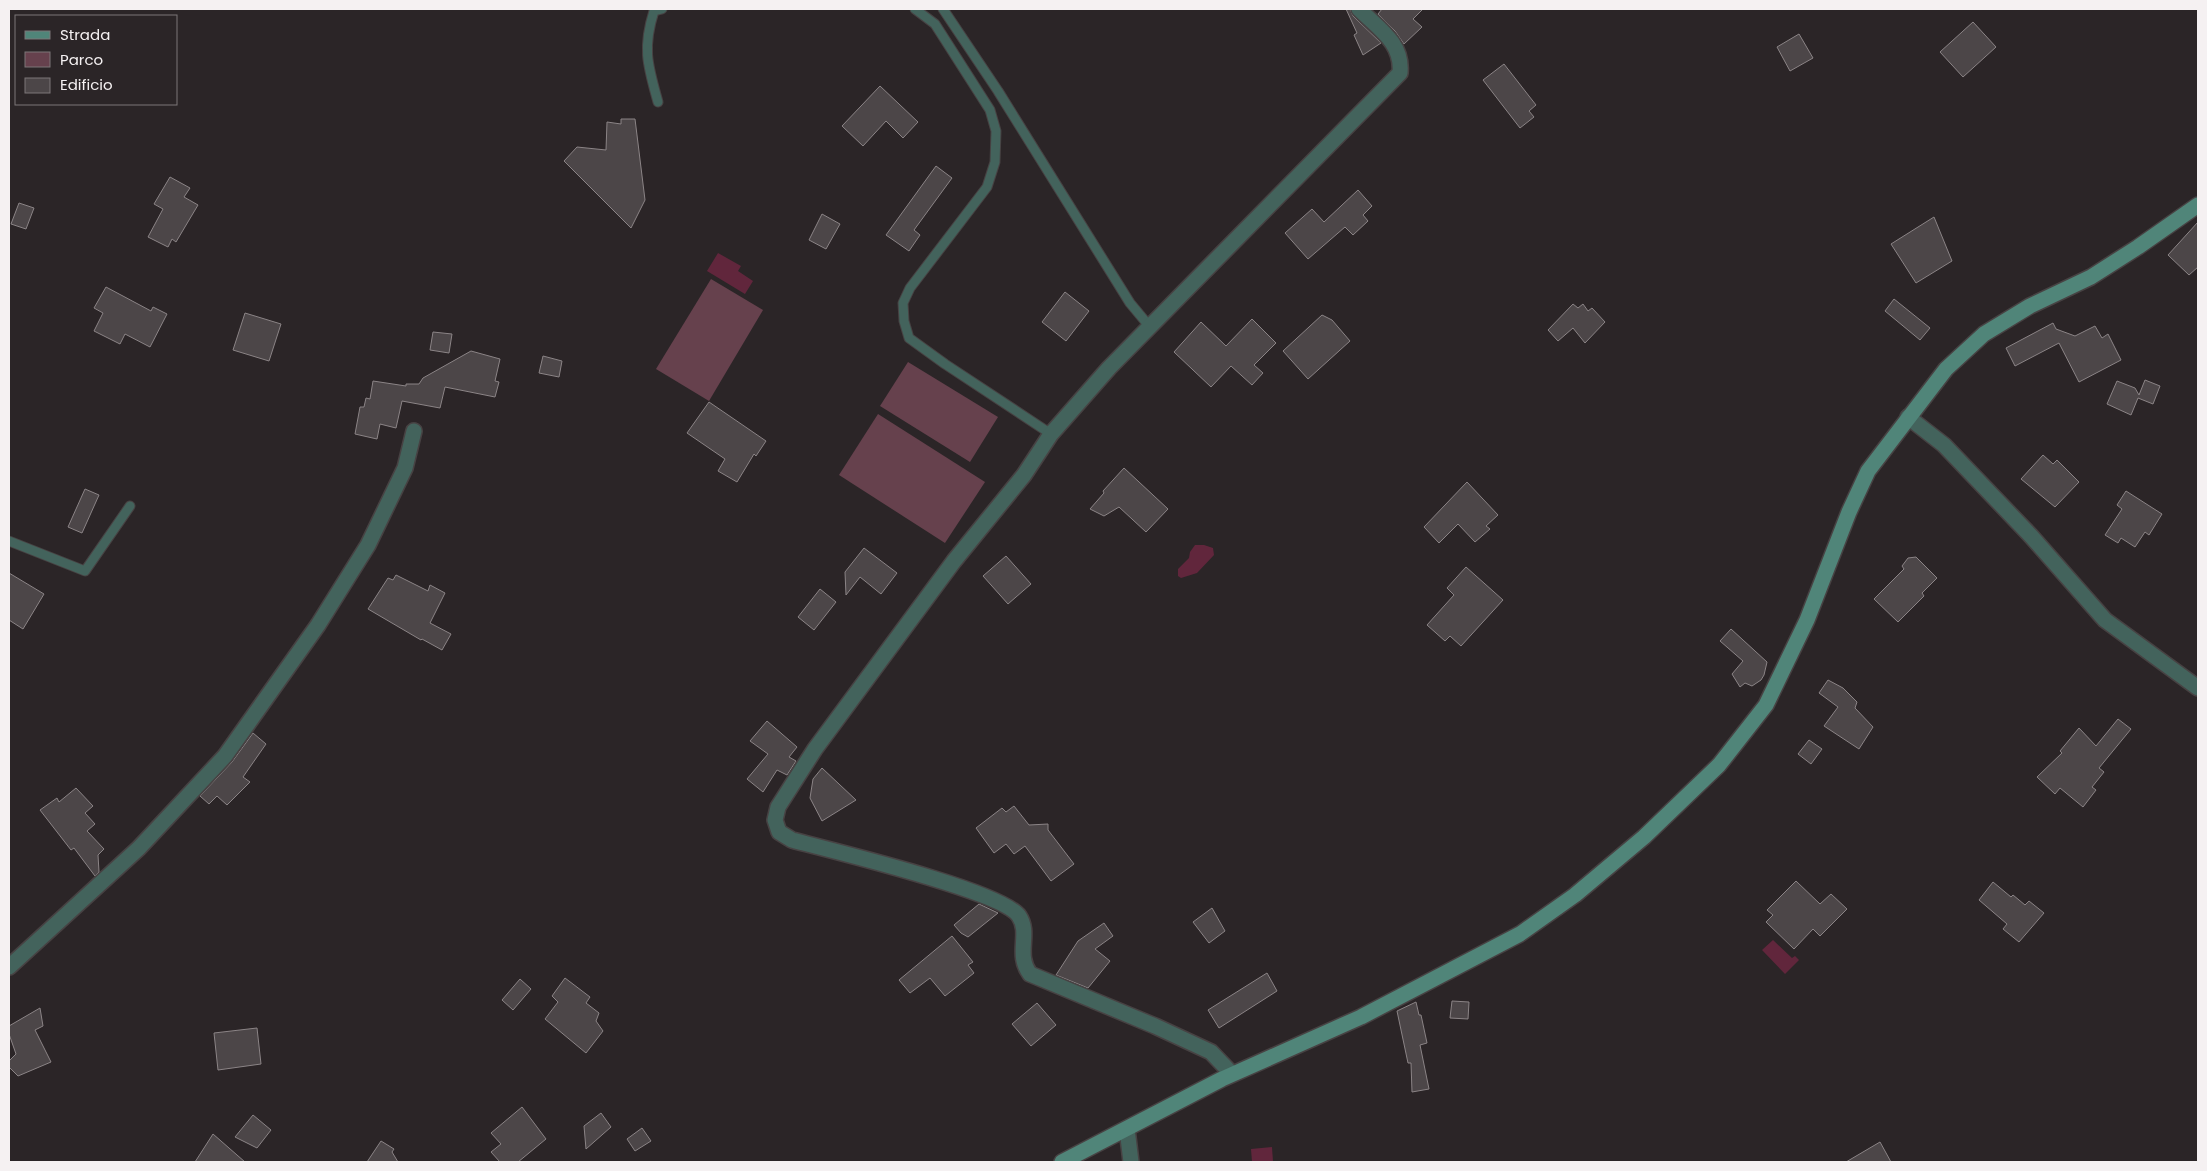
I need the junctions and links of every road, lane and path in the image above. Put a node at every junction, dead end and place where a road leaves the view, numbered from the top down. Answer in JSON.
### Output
{"nodes":[{"id":1,"x":662,"y":9,"type":"edge"},
{"id":2,"x":915,"y":9,"type":"edge"},
{"id":3,"x":943,"y":9,"type":"edge"},
{"id":4,"x":1359,"y":9,"type":"edge"},
{"id":5,"x":658,"y":102,"type":"dead end"},
{"id":6,"x":2198,"y":205,"type":"edge"},
{"id":7,"x":1150,"y":327,"type":"junction"},
{"id":8,"x":1908,"y":417,"type":"junction"},
{"id":9,"x":414,"y":431,"type":"dead end"},
{"id":10,"x":1051,"y":434,"type":"junction"},
{"id":11,"x":130,"y":506,"type":"dead end"},
{"id":12,"x":9,"y":541,"type":"edge"},
{"id":13,"x":2198,"y":688,"type":"edge"},
{"id":14,"x":9,"y":967,"type":"edge"},
{"id":15,"x":1232,"y":1074,"type":"junction"},
{"id":16,"x":1127,"y":1129,"type":"junction"},
{"id":17,"x":1062,"y":1162,"type":"edge"},
{"id":18,"x":1131,"y":1162,"type":"edge"}],
"edges":[{"from":1,"to":5,"type":"lane"},
{"from":2,"to":10,"type":"lane"},
{"from":3,"to":7,"type":"lane"},
{"from":4,"to":7,"type":"street"},
{"from":6,"to":8,"type":"main road"},
{"from":7,"to":10,"type":"street"},
{"from":8,"to":13,"type":"street"},
{"from":8,"to":15,"type":"main road"},
{"from":9,"to":14,"type":"street"},
{"from":10,"to":15,"type":"street"},
{"from":11,"to":12,"type":"lane"},
{"from":15,"to":16,"type":"main road"},
{"from":16,"to":17,"type":"main road"},
{"from":16,"to":18,"type":"street"}]}
